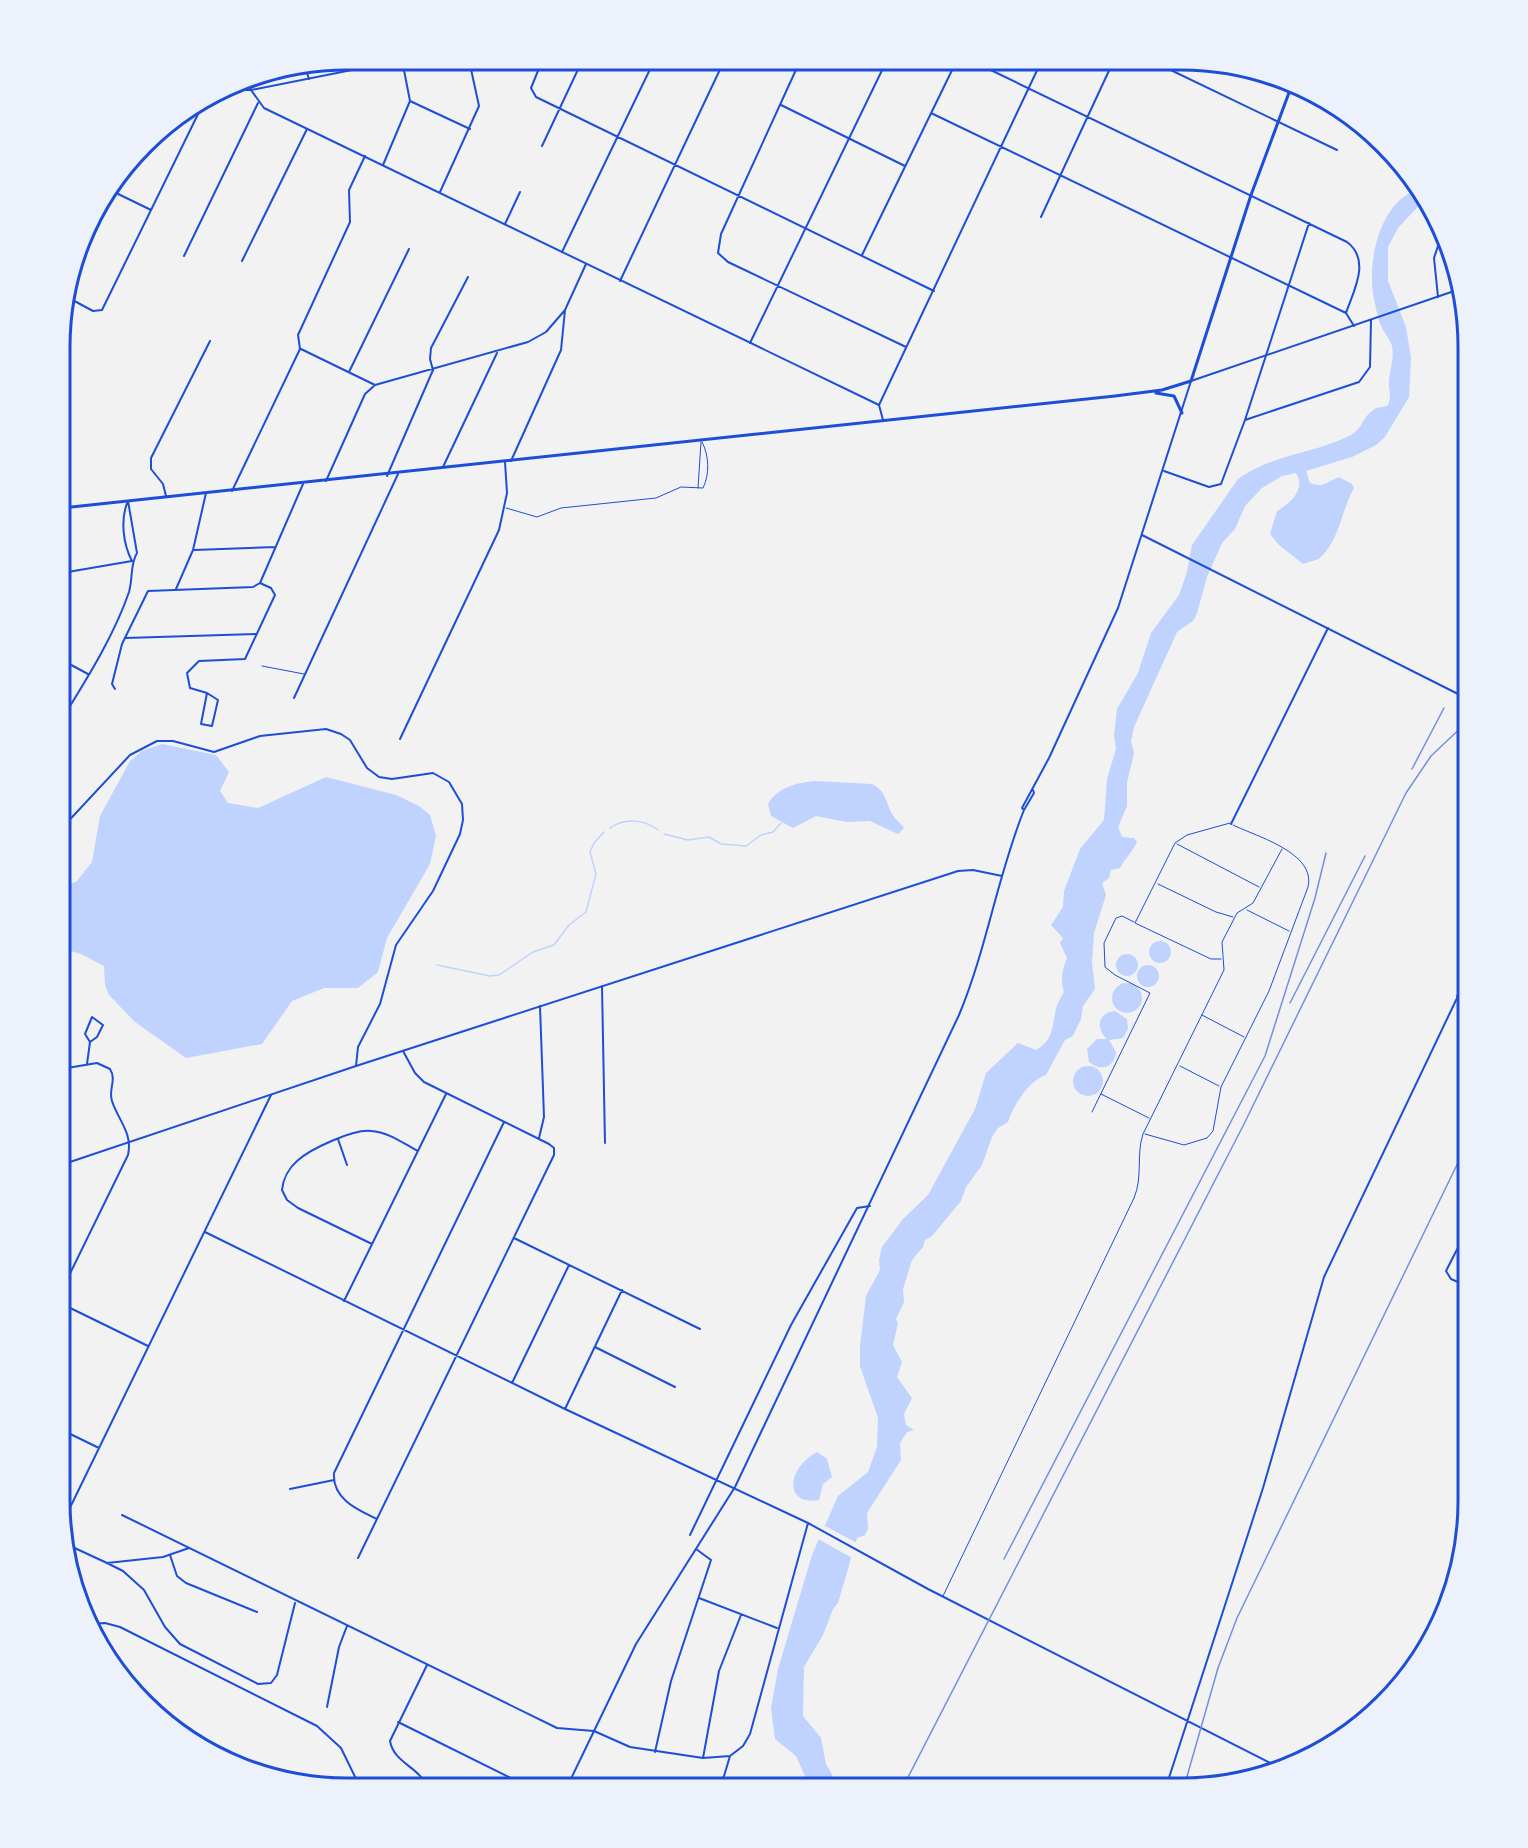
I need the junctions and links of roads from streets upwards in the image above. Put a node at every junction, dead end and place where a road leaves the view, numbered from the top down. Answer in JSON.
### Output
{"nodes":[{"id":1,"x":353,"y":70,"type":"edge"},
{"id":2,"x":404,"y":70,"type":"edge"},
{"id":3,"x":472,"y":70,"type":"edge"},
{"id":4,"x":539,"y":70,"type":"edge"},
{"id":5,"x":578,"y":70,"type":"edge"},
{"id":6,"x":650,"y":70,"type":"edge"},
{"id":7,"x":720,"y":70,"type":"edge"},
{"id":8,"x":796,"y":70,"type":"edge"},
{"id":9,"x":882,"y":70,"type":"edge"},
{"id":10,"x":952,"y":70,"type":"edge"},
{"id":11,"x":991,"y":70,"type":"edge"},
{"id":12,"x":1037,"y":70,"type":"edge"},
{"id":13,"x":1109,"y":70,"type":"edge"},
{"id":14,"x":1171,"y":70,"type":"edge"},
{"id":15,"x":307,"y":74,"type":"edge"},
{"id":16,"x":309,"y":79,"type":"junction"},
{"id":17,"x":1029,"y":88,"type":"junction"},
{"id":18,"x":247,"y":90,"type":"edge"},
{"id":19,"x":251,"y":90,"type":"junction"},
{"id":20,"x":1289,"y":93,"type":"edge"},
{"id":21,"x":410,"y":101,"type":"junction"},
{"id":22,"x":258,"y":103,"type":"junction"},
{"id":23,"x":780,"y":105,"type":"junction"},
{"id":24,"x":559,"y":108,"type":"junction"},
{"id":25,"x":931,"y":113,"type":"junction"},
{"id":26,"x":198,"y":115,"type":"edge"},
{"id":27,"x":1088,"y":116,"type":"junction"},
{"id":28,"x":1278,"y":122,"type":"junction"},
{"id":29,"x":307,"y":129,"type":"junction"},
{"id":30,"x":470,"y":129,"type":"junction"},
{"id":31,"x":618,"y":136,"type":"junction"},
{"id":32,"x":849,"y":139,"type":"junction"},
{"id":33,"x":542,"y":146,"type":"dead end"},
{"id":34,"x":1000,"y":147,"type":"junction"},
{"id":35,"x":1337,"y":150,"type":"dead end"},
{"id":36,"x":365,"y":156,"type":"junction"},
{"id":37,"x":676,"y":164,"type":"junction"},
{"id":38,"x":383,"y":165,"type":"junction"},
{"id":39,"x":905,"y":166,"type":"junction"},
{"id":40,"x":1059,"y":174,"type":"junction"},
{"id":41,"x":520,"y":192,"type":"dead end"},
{"id":42,"x":440,"y":193,"type":"junction"},
{"id":43,"x":117,"y":194,"type":"edge"},
{"id":44,"x":739,"y":194,"type":"junction"},
{"id":45,"x":1251,"y":195,"type":"junction"},
{"id":46,"x":151,"y":210,"type":"junction"},
{"id":47,"x":1041,"y":217,"type":"dead end"},
{"id":48,"x":1309,"y":223,"type":"junction"},
{"id":49,"x":505,"y":224,"type":"junction"},
{"id":50,"x":806,"y":228,"type":"junction"},
{"id":51,"x":1438,"y":246,"type":"edge"},
{"id":52,"x":409,"y":249,"type":"dead end"},
{"id":53,"x":562,"y":252,"type":"junction"},
{"id":54,"x":862,"y":255,"type":"junction"},
{"id":55,"x":184,"y":256,"type":"dead end"},
{"id":56,"x":1231,"y":256,"type":"junction"},
{"id":57,"x":242,"y":261,"type":"dead end"},
{"id":58,"x":586,"y":264,"type":"junction"},
{"id":59,"x":468,"y":277,"type":"dead end"},
{"id":60,"x":620,"y":281,"type":"junction"},
{"id":61,"x":1289,"y":284,"type":"junction"},
{"id":62,"x":778,"y":285,"type":"junction"},
{"id":63,"x":934,"y":291,"type":"junction"},
{"id":64,"x":1452,"y":292,"type":"edge"},
{"id":65,"x":1438,"y":297,"type":"junction"},
{"id":66,"x":75,"y":301,"type":"edge"},
{"id":67,"x":564,"y":310,"type":"junction"},
{"id":68,"x":1346,"y":313,"type":"junction"},
{"id":69,"x":1372,"y":320,"type":"junction"},
{"id":70,"x":1354,"y":326,"type":"junction"},
{"id":71,"x":210,"y":341,"type":"dead end"},
{"id":72,"x":750,"y":344,"type":"junction"},
{"id":73,"x":906,"y":347,"type":"junction"},
{"id":74,"x":300,"y":348,"type":"junction"},
{"id":75,"x":498,"y":353,"type":"junction"},
{"id":76,"x":1266,"y":355,"type":"junction"},
{"id":77,"x":433,"y":370,"type":"junction"},
{"id":78,"x":349,"y":372,"type":"junction"},
{"id":79,"x":1191,"y":381,"type":"junction"},
{"id":80,"x":375,"y":385,"type":"junction"},
{"id":81,"x":1149,"y":392,"type":"junction"},
{"id":82,"x":879,"y":405,"type":"junction"},
{"id":83,"x":1182,"y":413,"type":"junction"},
{"id":84,"x":883,"y":420,"type":"junction"},
{"id":85,"x":1245,"y":420,"type":"junction"},
{"id":86,"x":511,"y":461,"type":"junction"},
{"id":87,"x":505,"y":462,"type":"junction"},
{"id":88,"x":441,"y":469,"type":"junction"},
{"id":89,"x":1164,"y":471,"type":"junction"},
{"id":90,"x":398,"y":474,"type":"junction"},
{"id":91,"x":387,"y":476,"type":"junction"},
{"id":92,"x":326,"y":482,"type":"junction"},
{"id":93,"x":303,"y":484,"type":"junction"},
{"id":94,"x":232,"y":490,"type":"junction"},
{"id":95,"x":206,"y":493,"type":"junction"},
{"id":96,"x":167,"y":498,"type":"junction"},
{"id":97,"x":128,"y":501,"type":"junction"},
{"id":98,"x":71,"y":507,"type":"edge"},
{"id":99,"x":1142,"y":535,"type":"junction"},
{"id":100,"x":275,"y":547,"type":"junction"},
{"id":101,"x":193,"y":550,"type":"junction"},
{"id":102,"x":132,"y":561,"type":"junction"},
{"id":103,"x":71,"y":571,"type":"edge"},
{"id":104,"x":260,"y":583,"type":"junction"},
{"id":105,"x":176,"y":589,"type":"junction"},
{"id":106,"x":1328,"y":628,"type":"junction"},
{"id":107,"x":257,"y":634,"type":"junction"},
{"id":108,"x":125,"y":638,"type":"junction"},
{"id":109,"x":71,"y":665,"type":"edge"},
{"id":110,"x":88,"y":674,"type":"junction"},
{"id":111,"x":116,"y":689,"type":"dead end"},
{"id":112,"x":207,"y":693,"type":"junction"},
{"id":113,"x":1458,"y":694,"type":"edge"},
{"id":114,"x":294,"y":698,"type":"dead end"},
{"id":115,"x":71,"y":703,"type":"edge"},
{"id":116,"x":400,"y":739,"type":"dead end"},
{"id":117,"x":71,"y":818,"type":"edge"},
{"id":118,"x":1232,"y":824,"type":"road end"},
{"id":119,"x":1002,"y":876,"type":"junction"},
{"id":120,"x":602,"y":986,"type":"junction"},
{"id":121,"x":1457,"y":996,"type":"edge"},
{"id":122,"x":540,"y":1006,"type":"junction"},
{"id":123,"x":90,"y":1042,"type":"junction"},
{"id":124,"x":403,"y":1051,"type":"junction"},
{"id":125,"x":87,"y":1064,"type":"junction"},
{"id":126,"x":356,"y":1066,"type":"junction"},
{"id":127,"x":71,"y":1067,"type":"edge"},
{"id":128,"x":446,"y":1094,"type":"junction"},
{"id":129,"x":271,"y":1095,"type":"junction"},
{"id":130,"x":504,"y":1122,"type":"junction"},
{"id":131,"x":539,"y":1138,"type":"junction"},
{"id":132,"x":338,"y":1139,"type":"junction"},
{"id":133,"x":130,"y":1143,"type":"junction"},
{"id":134,"x":605,"y":1143,"type":"dead end"},
{"id":135,"x":418,"y":1151,"type":"junction"},
{"id":136,"x":71,"y":1163,"type":"edge"},
{"id":137,"x":347,"y":1165,"type":"dead end"},
{"id":138,"x":870,"y":1206,"type":"junction"},
{"id":139,"x":205,"y":1232,"type":"junction"},
{"id":140,"x":514,"y":1238,"type":"junction"},
{"id":141,"x":372,"y":1244,"type":"junction"},
{"id":142,"x":1458,"y":1247,"type":"edge"},
{"id":143,"x":569,"y":1265,"type":"junction"},
{"id":144,"x":71,"y":1272,"type":"edge"},
{"id":145,"x":1458,"y":1280,"type":"edge"},
{"id":146,"x":622,"y":1290,"type":"junction"},
{"id":147,"x":344,"y":1301,"type":"junction"},
{"id":148,"x":71,"y":1308,"type":"edge"},
{"id":149,"x":700,"y":1329,"type":"dead end"},
{"id":150,"x":402,"y":1330,"type":"junction"},
{"id":151,"x":148,"y":1346,"type":"junction"},
{"id":152,"x":594,"y":1347,"type":"junction"},
{"id":153,"x":456,"y":1356,"type":"junction"},
{"id":154,"x":512,"y":1383,"type":"junction"},
{"id":155,"x":675,"y":1387,"type":"dead end"},
{"id":156,"x":565,"y":1409,"type":"junction"},
{"id":157,"x":71,"y":1434,"type":"edge"},
{"id":158,"x":99,"y":1448,"type":"junction"},
{"id":159,"x":334,"y":1480,"type":"junction"},
{"id":160,"x":717,"y":1480,"type":"junction"},
{"id":161,"x":735,"y":1487,"type":"junction"},
{"id":162,"x":290,"y":1489,"type":"dead end"},
{"id":163,"x":71,"y":1506,"type":"edge"},
{"id":164,"x":122,"y":1515,"type":"dead end"},
{"id":165,"x":377,"y":1519,"type":"junction"},
{"id":166,"x":808,"y":1523,"type":"junction"},
{"id":167,"x":690,"y":1535,"type":"dead end"},
{"id":168,"x":75,"y":1548,"type":"edge"},
{"id":169,"x":189,"y":1548,"type":"junction"},
{"id":170,"x":696,"y":1549,"type":"junction"},
{"id":171,"x":170,"y":1555,"type":"junction"},
{"id":172,"x":358,"y":1558,"type":"dead end"},
{"id":173,"x":107,"y":1563,"type":"junction"},
{"id":174,"x":699,"y":1598,"type":"junction"},
{"id":175,"x":295,"y":1602,"type":"junction"},
{"id":176,"x":256,"y":1612,"type":"dead end"},
{"id":177,"x":741,"y":1615,"type":"junction"},
{"id":178,"x":99,"y":1623,"type":"edge"},
{"id":179,"x":347,"y":1626,"type":"junction"},
{"id":180,"x":778,"y":1629,"type":"junction"},
{"id":181,"x":427,"y":1665,"type":"junction"},
{"id":182,"x":327,"y":1707,"type":"dead end"},
{"id":183,"x":1186,"y":1719,"type":"junction"},
{"id":184,"x":398,"y":1722,"type":"junction"},
{"id":185,"x":594,"y":1731,"type":"junction"},
{"id":186,"x":655,"y":1752,"type":"junction"},
{"id":187,"x":730,"y":1755,"type":"junction"},
{"id":188,"x":703,"y":1758,"type":"junction"},
{"id":189,"x":1270,"y":1763,"type":"edge"},
{"id":190,"x":355,"y":1778,"type":"edge"},
{"id":191,"x":422,"y":1778,"type":"edge"},
{"id":192,"x":511,"y":1778,"type":"edge"},
{"id":193,"x":571,"y":1778,"type":"edge"},
{"id":194,"x":723,"y":1778,"type":"edge"},
{"id":195,"x":1169,"y":1778,"type":"edge"}],
"edges":[{"from":1,"to":16,"type":"street"},
{"from":2,"to":21,"type":"street"},
{"from":3,"to":30,"type":"street"},
{"from":4,"to":24,"type":"street"},
{"from":5,"to":24,"type":"street"},
{"from":6,"to":31,"type":"street"},
{"from":7,"to":37,"type":"street"},
{"from":8,"to":23,"type":"street"},
{"from":9,"to":32,"type":"street"},
{"from":10,"to":25,"type":"street"},
{"from":11,"to":17,"type":"street"},
{"from":12,"to":17,"type":"street"},
{"from":13,"to":27,"type":"street"},
{"from":14,"to":28,"type":"street"},
{"from":15,"to":16,"type":"street"},
{"from":16,"to":19,"type":"street"},
{"from":17,"to":27,"type":"street"},
{"from":17,"to":34,"type":"street"},
{"from":18,"to":19,"type":"street"},
{"from":19,"to":22,"type":"street"},
{"from":20,"to":28,"type":"main road"},
{"from":21,"to":30,"type":"street"},
{"from":21,"to":38,"type":"street"},
{"from":22,"to":29,"type":"street"},
{"from":22,"to":55,"type":"street"},
{"from":23,"to":32,"type":"street"},
{"from":23,"to":44,"type":"street"},
{"from":24,"to":31,"type":"street"},
{"from":24,"to":33,"type":"street"},
{"from":25,"to":34,"type":"street"},
{"from":25,"to":39,"type":"street"},
{"from":26,"to":46,"type":"street"},
{"from":27,"to":40,"type":"street"},
{"from":27,"to":45,"type":"street"},
{"from":28,"to":35,"type":"street"},
{"from":28,"to":45,"type":"main road"},
{"from":29,"to":36,"type":"street"},
{"from":29,"to":57,"type":"street"},
{"from":30,"to":42,"type":"street"},
{"from":31,"to":37,"type":"street"},
{"from":31,"to":53,"type":"street"},
{"from":32,"to":39,"type":"street"},
{"from":32,"to":50,"type":"street"},
{"from":34,"to":40,"type":"street"},
{"from":34,"to":63,"type":"street"},
{"from":36,"to":38,"type":"street"},
{"from":36,"to":74,"type":"street"},
{"from":37,"to":44,"type":"street"},
{"from":37,"to":60,"type":"street"},
{"from":38,"to":42,"type":"street"},
{"from":39,"to":54,"type":"street"},
{"from":40,"to":47,"type":"street"},
{"from":40,"to":56,"type":"street"},
{"from":41,"to":49,"type":"street"},
{"from":42,"to":49,"type":"street"},
{"from":43,"to":46,"type":"street"},
{"from":44,"to":50,"type":"street"},
{"from":44,"to":62,"type":"street"},
{"from":45,"to":48,"type":"street"},
{"from":45,"to":56,"type":"main road"},
{"from":46,"to":66,"type":"street"},
{"from":48,"to":61,"type":"street"},
{"from":48,"to":68,"type":"street"},
{"from":49,"to":53,"type":"street"},
{"from":50,"to":54,"type":"street"},
{"from":50,"to":62,"type":"street"},
{"from":51,"to":65,"type":"street"},
{"from":52,"to":78,"type":"street"},
{"from":53,"to":58,"type":"street"},
{"from":54,"to":63,"type":"street"},
{"from":56,"to":61,"type":"street"},
{"from":56,"to":79,"type":"main road"},
{"from":58,"to":60,"type":"street"},
{"from":58,"to":67,"type":"street"},
{"from":59,"to":77,"type":"street"},
{"from":60,"to":72,"type":"street"},
{"from":61,"to":68,"type":"street"},
{"from":61,"to":76,"type":"street"},
{"from":62,"to":72,"type":"street"},
{"from":62,"to":73,"type":"street"},
{"from":63,"to":73,"type":"street"},
{"from":64,"to":65,"type":"street"},
{"from":65,"to":69,"type":"street"},
{"from":67,"to":75,"type":"street"},
{"from":67,"to":86,"type":"street"},
{"from":68,"to":70,"type":"street"},
{"from":69,"to":70,"type":"street"},
{"from":69,"to":85,"type":"street"},
{"from":70,"to":76,"type":"street"},
{"from":71,"to":96,"type":"street"},
{"from":72,"to":82,"type":"street"},
{"from":73,"to":82,"type":"street"},
{"from":74,"to":78,"type":"street"},
{"from":74,"to":94,"type":"street"},
{"from":75,"to":77,"type":"street"},
{"from":75,"to":88,"type":"street"},
{"from":76,"to":79,"type":"street"},
{"from":76,"to":85,"type":"street"},
{"from":77,"to":80,"type":"street"},
{"from":77,"to":91,"type":"street"},
{"from":78,"to":80,"type":"street"},
{"from":79,"to":81,"type":"main road"},
{"from":79,"to":83,"type":"street"},
{"from":80,"to":92,"type":"street"},
{"from":81,"to":83,"type":"main road"},
{"from":81,"to":84,"type":"main road"},
{"from":82,"to":84,"type":"street"},
{"from":83,"to":89,"type":"street"},
{"from":84,"to":86,"type":"main road"},
{"from":85,"to":89,"type":"street"},
{"from":86,"to":87,"type":"main road"},
{"from":87,"to":88,"type":"main road"},
{"from":87,"to":116,"type":"street"},
{"from":88,"to":90,"type":"main road"},
{"from":89,"to":99,"type":"street"},
{"from":90,"to":91,"type":"main road"},
{"from":90,"to":114,"type":"street"},
{"from":91,"to":92,"type":"main road"},
{"from":92,"to":93,"type":"main road"},
{"from":93,"to":94,"type":"main road"},
{"from":93,"to":100,"type":"street"},
{"from":94,"to":95,"type":"main road"},
{"from":95,"to":96,"type":"main road"},
{"from":95,"to":101,"type":"street"},
{"from":96,"to":97,"type":"main road"},
{"from":97,"to":98,"type":"main road"},
{"from":97,"to":102,"type":"street"},
{"from":97,"to":102,"type":"street"},
{"from":99,"to":106,"type":"street"},
{"from":99,"to":119,"type":"street"},
{"from":100,"to":101,"type":"street"},
{"from":100,"to":104,"type":"street"},
{"from":101,"to":105,"type":"street"},
{"from":102,"to":103,"type":"street"},
{"from":102,"to":110,"type":"street"},
{"from":104,"to":105,"type":"street"},
{"from":104,"to":107,"type":"street"},
{"from":105,"to":108,"type":"street"},
{"from":106,"to":113,"type":"street"},
{"from":106,"to":118,"type":"street"},
{"from":107,"to":108,"type":"street"},
{"from":107,"to":112,"type":"street"},
{"from":108,"to":111,"type":"street"},
{"from":109,"to":110,"type":"street"},
{"from":110,"to":115,"type":"street"},
{"from":112,"to":112,"type":"street"},
{"from":117,"to":126,"type":"street"},
{"from":119,"to":120,"type":"street"},
{"from":119,"to":138,"type":"street"},
{"from":120,"to":122,"type":"street"},
{"from":120,"to":134,"type":"street"},
{"from":121,"to":183,"type":"street"},
{"from":122,"to":124,"type":"street"},
{"from":122,"to":131,"type":"street"},
{"from":123,"to":123,"type":"street"},
{"from":123,"to":125,"type":"street"},
{"from":124,"to":126,"type":"street"},
{"from":124,"to":128,"type":"street"},
{"from":125,"to":127,"type":"street"},
{"from":125,"to":133,"type":"street"},
{"from":126,"to":129,"type":"street"},
{"from":128,"to":130,"type":"street"},
{"from":128,"to":135,"type":"street"},
{"from":129,"to":133,"type":"street"},
{"from":129,"to":139,"type":"street"},
{"from":130,"to":131,"type":"street"},
{"from":130,"to":150,"type":"street"},
{"from":131,"to":140,"type":"street"},
{"from":132,"to":135,"type":"street"},
{"from":132,"to":137,"type":"street"},
{"from":132,"to":141,"type":"street"},
{"from":133,"to":136,"type":"street"},
{"from":133,"to":144,"type":"street"},
{"from":135,"to":141,"type":"street"},
{"from":138,"to":160,"type":"street"},
{"from":138,"to":161,"type":"street"},
{"from":139,"to":147,"type":"street"},
{"from":139,"to":151,"type":"street"},
{"from":140,"to":143,"type":"street"},
{"from":140,"to":153,"type":"street"},
{"from":141,"to":147,"type":"street"},
{"from":142,"to":145,"type":"street"},
{"from":143,"to":146,"type":"street"},
{"from":143,"to":154,"type":"street"},
{"from":146,"to":149,"type":"street"},
{"from":146,"to":152,"type":"street"},
{"from":147,"to":150,"type":"street"},
{"from":148,"to":151,"type":"street"},
{"from":150,"to":153,"type":"street"},
{"from":150,"to":159,"type":"street"},
{"from":151,"to":158,"type":"street"},
{"from":152,"to":155,"type":"street"},
{"from":152,"to":156,"type":"street"},
{"from":153,"to":154,"type":"street"},
{"from":153,"to":165,"type":"street"},
{"from":154,"to":156,"type":"street"},
{"from":156,"to":160,"type":"street"},
{"from":157,"to":158,"type":"street"},
{"from":158,"to":163,"type":"street"},
{"from":159,"to":162,"type":"street"},
{"from":159,"to":165,"type":"street"},
{"from":160,"to":161,"type":"street"},
{"from":160,"to":167,"type":"street"},
{"from":161,"to":166,"type":"street"},
{"from":161,"to":170,"type":"street"},
{"from":164,"to":169,"type":"street"},
{"from":165,"to":172,"type":"street"},
{"from":166,"to":180,"type":"street"},
{"from":166,"to":183,"type":"street"},
{"from":168,"to":173,"type":"street"},
{"from":169,"to":171,"type":"street"},
{"from":169,"to":175,"type":"street"},
{"from":170,"to":174,"type":"street"},
{"from":170,"to":185,"type":"street"},
{"from":171,"to":173,"type":"street"},
{"from":171,"to":176,"type":"street"},
{"from":173,"to":175,"type":"street"},
{"from":174,"to":177,"type":"street"},
{"from":174,"to":186,"type":"street"},
{"from":175,"to":179,"type":"street"},
{"from":177,"to":180,"type":"street"},
{"from":177,"to":188,"type":"street"},
{"from":178,"to":190,"type":"street"},
{"from":179,"to":181,"type":"street"},
{"from":179,"to":182,"type":"street"},
{"from":180,"to":187,"type":"street"},
{"from":181,"to":184,"type":"street"},
{"from":181,"to":185,"type":"street"},
{"from":183,"to":189,"type":"street"},
{"from":183,"to":195,"type":"street"},
{"from":184,"to":191,"type":"street"},
{"from":184,"to":192,"type":"street"},
{"from":185,"to":186,"type":"street"},
{"from":185,"to":193,"type":"street"},
{"from":186,"to":188,"type":"street"},
{"from":187,"to":188,"type":"street"},
{"from":187,"to":194,"type":"street"}]}
